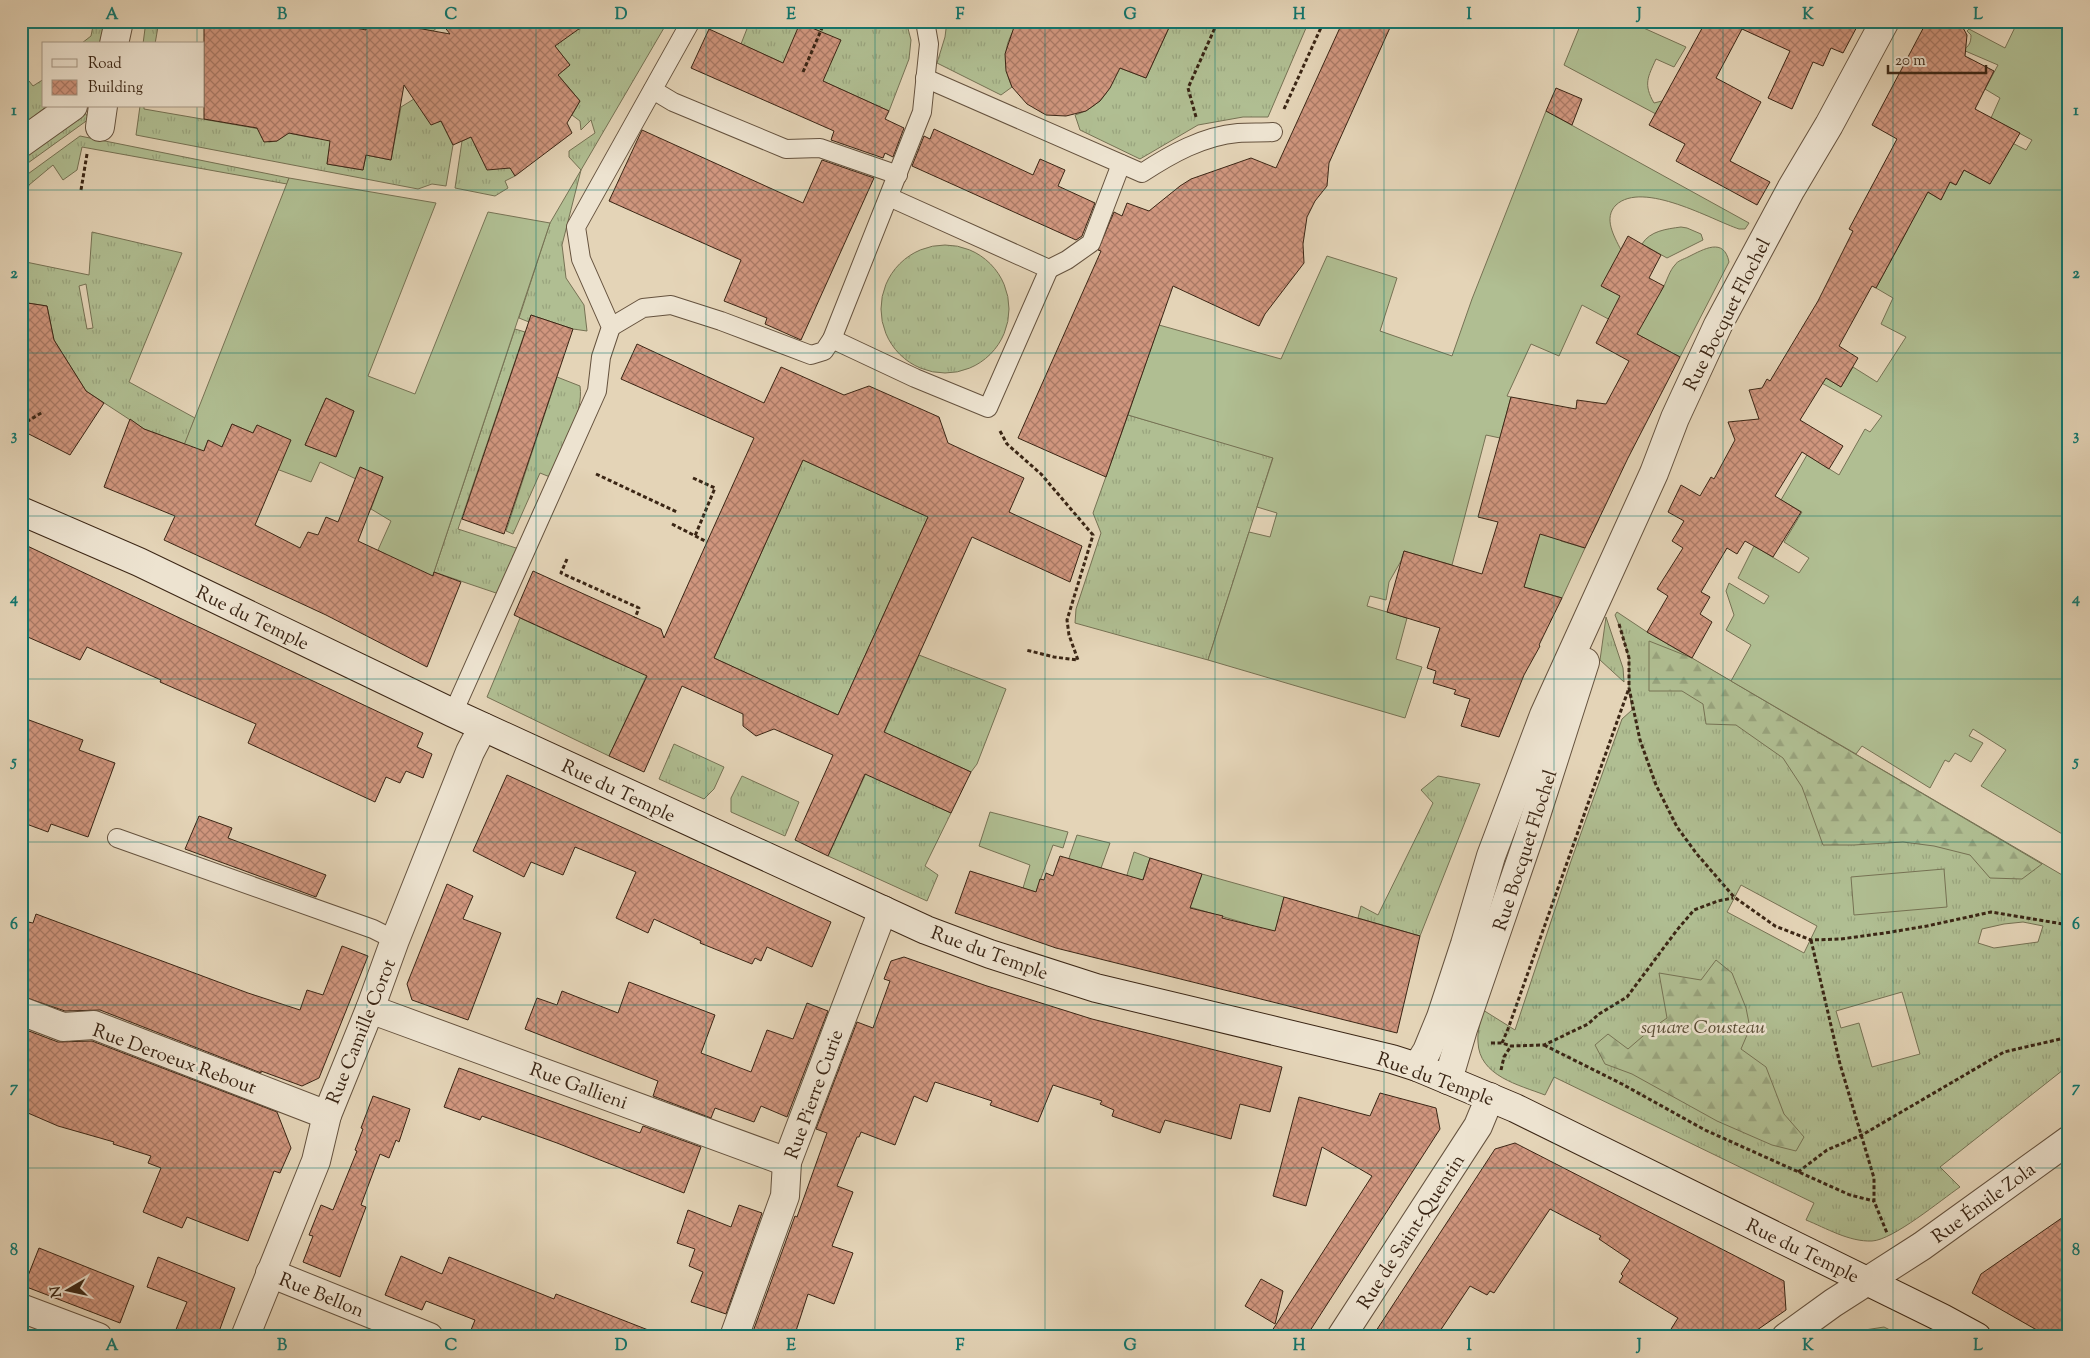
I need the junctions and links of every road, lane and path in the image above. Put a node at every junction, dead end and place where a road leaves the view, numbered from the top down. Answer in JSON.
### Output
{"nodes":[{"id":1,"x":118,"y":21,"type":"edge"},
{"id":2,"x":215,"y":21,"type":"edge"},
{"id":3,"x":691,"y":21,"type":"edge"},
{"id":4,"x":825,"y":21,"type":"edge"},
{"id":5,"x":926,"y":21,"type":"edge"},
{"id":6,"x":1218,"y":21,"type":"edge"},
{"id":7,"x":1324,"y":21,"type":"edge"},
{"id":8,"x":1885,"y":21,"type":"edge"},
{"id":9,"x":213,"y":29,"type":"dead end"},
{"id":10,"x":114,"y":42,"type":"edge"},
{"id":11,"x":803,"y":72,"type":"dead end"},
{"id":12,"x":925,"y":78,"type":"junction"},
{"id":13,"x":653,"y":90,"type":"junction"},
{"id":14,"x":70,"y":108,"type":"edge"},
{"id":15,"x":102,"y":117,"type":"edge"},
{"id":16,"x":1273,"y":132,"type":"joint"},
{"id":17,"x":1198,"y":142,"type":"junction"},
{"id":18,"x":21,"y":143,"type":"edge"},
{"id":19,"x":1120,"y":164,"type":"junction"},
{"id":20,"x":898,"y":175,"type":"junction"},
{"id":21,"x":81,"y":190,"type":"dead end"},
{"id":22,"x":889,"y":198,"type":"junction"},
{"id":23,"x":1049,"y":269,"type":"junction"},
{"id":24,"x":611,"y":327,"type":"junction"},
{"id":25,"x":832,"y":339,"type":"junction"},
{"id":26,"x":988,"y":408,"type":"junction"},
{"id":27,"x":43,"y":412,"type":"dead end"},
{"id":28,"x":21,"y":425,"type":"edge"},
{"id":29,"x":596,"y":474,"type":"dead end"},
{"id":30,"x":693,"y":478,"type":"dead end"},
{"id":31,"x":21,"y":511,"type":"edge"},
{"id":32,"x":677,"y":512,"type":"dead end"},
{"id":33,"x":672,"y":524,"type":"dead end"},
{"id":34,"x":696,"y":536,"type":"junction"},
{"id":35,"x":707,"y":542,"type":"dead end"},
{"id":36,"x":567,"y":559,"type":"dead end"},
{"id":37,"x":1600,"y":588,"type":"junction"},
{"id":38,"x":635,"y":618,"type":"dead end"},
{"id":39,"x":1590,"y":618,"type":"junction"},
{"id":40,"x":1026,"y":650,"type":"dead end"},
{"id":41,"x":1629,"y":688,"type":"junction"},
{"id":42,"x":453,"y":713,"type":"junction"},
{"id":43,"x":483,"y":727,"type":"junction"},
{"id":44,"x":117,"y":838,"type":"dead end"},
{"id":45,"x":1734,"y":897,"type":"junction"},
{"id":46,"x":883,"y":910,"type":"junction"},
{"id":47,"x":2069,"y":925,"type":"edge"},
{"id":48,"x":395,"y":940,"type":"junction"},
{"id":49,"x":1811,"y":940,"type":"junction"},
{"id":50,"x":1465,"y":944,"type":"junction"},
{"id":51,"x":1473,"y":1000,"type":"junction"},
{"id":52,"x":370,"y":1010,"type":"junction"},
{"id":53,"x":21,"y":1011,"type":"edge"},
{"id":54,"x":2069,"y":1036,"type":"edge"},
{"id":55,"x":1502,"y":1043,"type":"dead end"},
{"id":56,"x":1511,"y":1046,"type":"dead end"},
{"id":57,"x":1544,"y":1046,"type":"junction"},
{"id":58,"x":1417,"y":1067,"type":"junction"},
{"id":59,"x":1448,"y":1080,"type":"junction"},
{"id":60,"x":1490,"y":1097,"type":"junction"},
{"id":61,"x":327,"y":1115,"type":"junction"},
{"id":62,"x":1862,"y":1135,"type":"junction"},
{"id":63,"x":2069,"y":1140,"type":"edge"},
{"id":64,"x":787,"y":1162,"type":"junction"},
{"id":65,"x":1798,"y":1172,"type":"junction"},
{"id":66,"x":270,"y":1273,"type":"junction"},
{"id":67,"x":1867,"y":1281,"type":"junction"},
{"id":68,"x":21,"y":1308,"type":"edge"},
{"id":69,"x":98,"y":1337,"type":"edge"},
{"id":70,"x":245,"y":1337,"type":"edge"},
{"id":71,"x":429,"y":1337,"type":"edge"},
{"id":72,"x":734,"y":1337,"type":"edge"},
{"id":73,"x":1342,"y":1337,"type":"edge"},
{"id":74,"x":1786,"y":1337,"type":"edge"},
{"id":75,"x":1977,"y":1337,"type":"edge"}],
"edges":[{"from":1,"to":10,"type":"street"},
{"from":2,"to":9,"type":"path"},
{"from":3,"to":13,"type":"lane"},
{"from":4,"to":11,"type":"path"},
{"from":5,"to":12,"type":"lane"},
{"from":6,"to":17,"type":"path"},
{"from":7,"to":16,"type":"path"},
{"from":8,"to":37,"type":"street","name":"Rue Bocquet Flochel"},
{"from":12,"to":19,"type":"lane"},
{"from":12,"to":20,"type":"lane"},
{"from":13,"to":20,"type":"lane"},
{"from":13,"to":24,"type":"lane"},
{"from":14,"to":18,"type":"street"},
{"from":15,"to":21,"type":"path"},
{"from":16,"to":17,"type":"lane"},
{"from":17,"to":19,"type":"lane"},
{"from":19,"to":23,"type":"lane"},
{"from":20,"to":22,"type":"lane"},
{"from":22,"to":23,"type":"lane"},
{"from":22,"to":25,"type":"lane"},
{"from":23,"to":26,"type":"lane"},
{"from":24,"to":25,"type":"lane"},
{"from":24,"to":42,"type":"lane"},
{"from":25,"to":26,"type":"lane"},
{"from":26,"to":40,"type":"path"},
{"from":27,"to":28,"type":"path"},
{"from":29,"to":32,"type":"path"},
{"from":30,"to":34,"type":"path"},
{"from":31,"to":42,"type":"street","name":"Rue du Temple"},
{"from":33,"to":34,"type":"path"},
{"from":34,"to":35,"type":"path"},
{"from":36,"to":38,"type":"path"},
{"from":37,"to":39,"type":"street","name":"Rue Bocquet Flochel"},
{"from":37,"to":41,"type":"path"},
{"from":39,"to":50,"type":"street","name":"Rue Bocquet Flochel"},
{"from":39,"to":51,"type":"street","name":"Rue Bocquet Flochel"},
{"from":41,"to":45,"type":"path"},
{"from":41,"to":55,"type":"path"},
{"from":42,"to":43,"type":"street","name":"Rue du Temple"},
{"from":43,"to":46,"type":"street","name":"Rue du Temple"},
{"from":43,"to":48,"type":"street","name":"Rue Camille Corot"},
{"from":44,"to":48,"type":"lane"},
{"from":45,"to":49,"type":"path"},
{"from":45,"to":57,"type":"path"},
{"from":46,"to":58,"type":"street","name":"Rue du Temple"},
{"from":46,"to":64,"type":"street","name":"Rue Pierre Curie"},
{"from":47,"to":49,"type":"path"},
{"from":48,"to":52,"type":"street","name":"Rue Camille Corot"},
{"from":49,"to":62,"type":"path"},
{"from":50,"to":51,"type":"street"},
{"from":50,"to":58,"type":"street","name":"Rue Bocquet Flochel"},
{"from":51,"to":59,"type":"street","name":"Rue Bocquet Flochel"},
{"from":52,"to":61,"type":"street","name":"Rue Camille Corot"},
{"from":52,"to":64,"type":"street","name":"Rue Gallieni"},
{"from":53,"to":61,"type":"street","name":"Rue Deroeux Rebout"},
{"from":54,"to":62,"type":"path"},
{"from":56,"to":57,"type":"path"},
{"from":57,"to":65,"type":"path"},
{"from":58,"to":59,"type":"street","name":"Rue du Temple"},
{"from":59,"to":60,"type":"street","name":"Rue du Temple"},
{"from":60,"to":67,"type":"street","name":"Rue du Temple"},
{"from":60,"to":73,"type":"street","name":"Rue de Saint-Quentin"},
{"from":61,"to":66,"type":"street","name":"Rue Camille Corot"},
{"from":62,"to":65,"type":"path"},
{"from":62,"to":65,"type":"path"},
{"from":63,"to":67,"type":"street","name":"Rue Émile Zola"},
{"from":64,"to":72,"type":"street","name":"Rue Pierre Curie"},
{"from":66,"to":70,"type":"street","name":"Rue Camille Corot"},
{"from":66,"to":71,"type":"street","name":"Rue Bellon"},
{"from":67,"to":74,"type":"street","name":"Rue Émile Zola"},
{"from":67,"to":75,"type":"street","name":"Rue du Temple"},
{"from":68,"to":69,"type":"street"}]}
